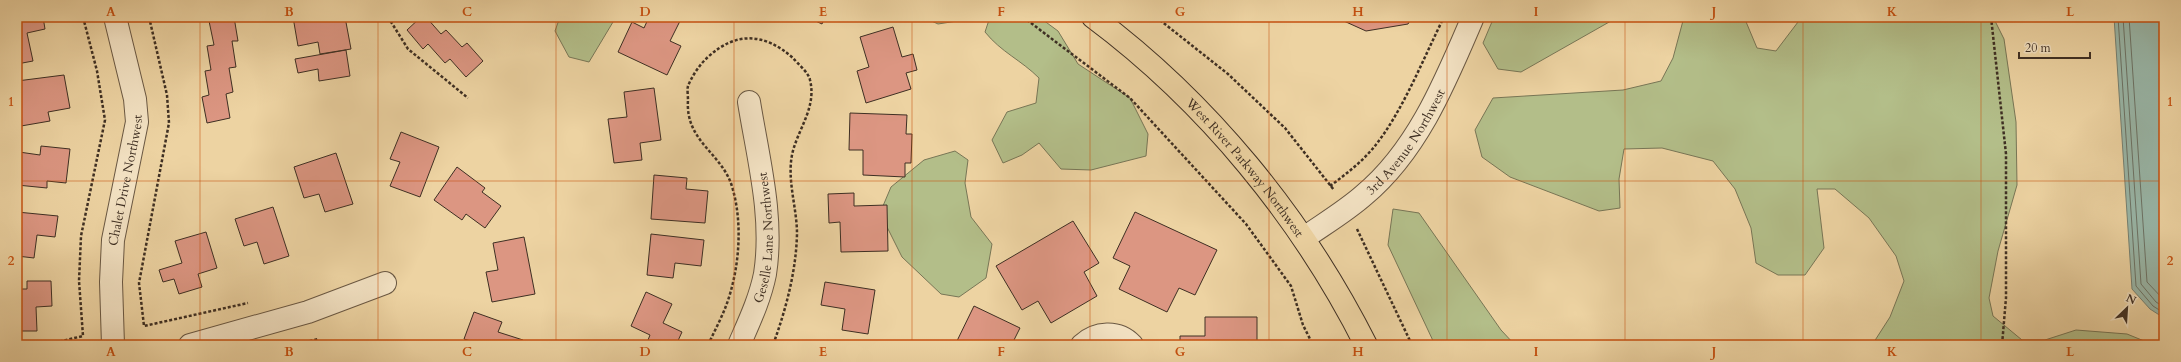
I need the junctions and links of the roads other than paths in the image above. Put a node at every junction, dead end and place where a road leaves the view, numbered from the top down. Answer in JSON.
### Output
{"nodes":[{"id":1,"x":115,"y":17,"type":"edge"},
{"id":2,"x":1093,"y":17,"type":"edge"},
{"id":3,"x":1473,"y":17,"type":"edge"},
{"id":4,"x":749,"y":102,"type":"dead end"},
{"id":5,"x":1304,"y":238,"type":"junction"},
{"id":6,"x":386,"y":282,"type":"dead end"},
{"id":7,"x":113,"y":345,"type":"edge"},
{"id":8,"x":190,"y":345,"type":"edge"},
{"id":9,"x":739,"y":345,"type":"edge"},
{"id":10,"x":1082,"y":345,"type":"edge"},
{"id":11,"x":1132,"y":345,"type":"edge"},
{"id":12,"x":1366,"y":345,"type":"edge"}],
"edges":[{"from":1,"to":7,"type":"street","name":"Chalet Drive Northwest"},
{"from":2,"to":5,"type":"main road","name":"West River Parkway Northwest"},
{"from":3,"to":5,"type":"street","name":"3rd Avenue Northwest"},
{"from":4,"to":9,"type":"street","name":"Geselle Lane Northwest"},
{"from":5,"to":12,"type":"main road","name":"West River Parkway Northwest"},
{"from":6,"to":8,"type":"street"},
{"from":10,"to":11,"type":"street"}]}
